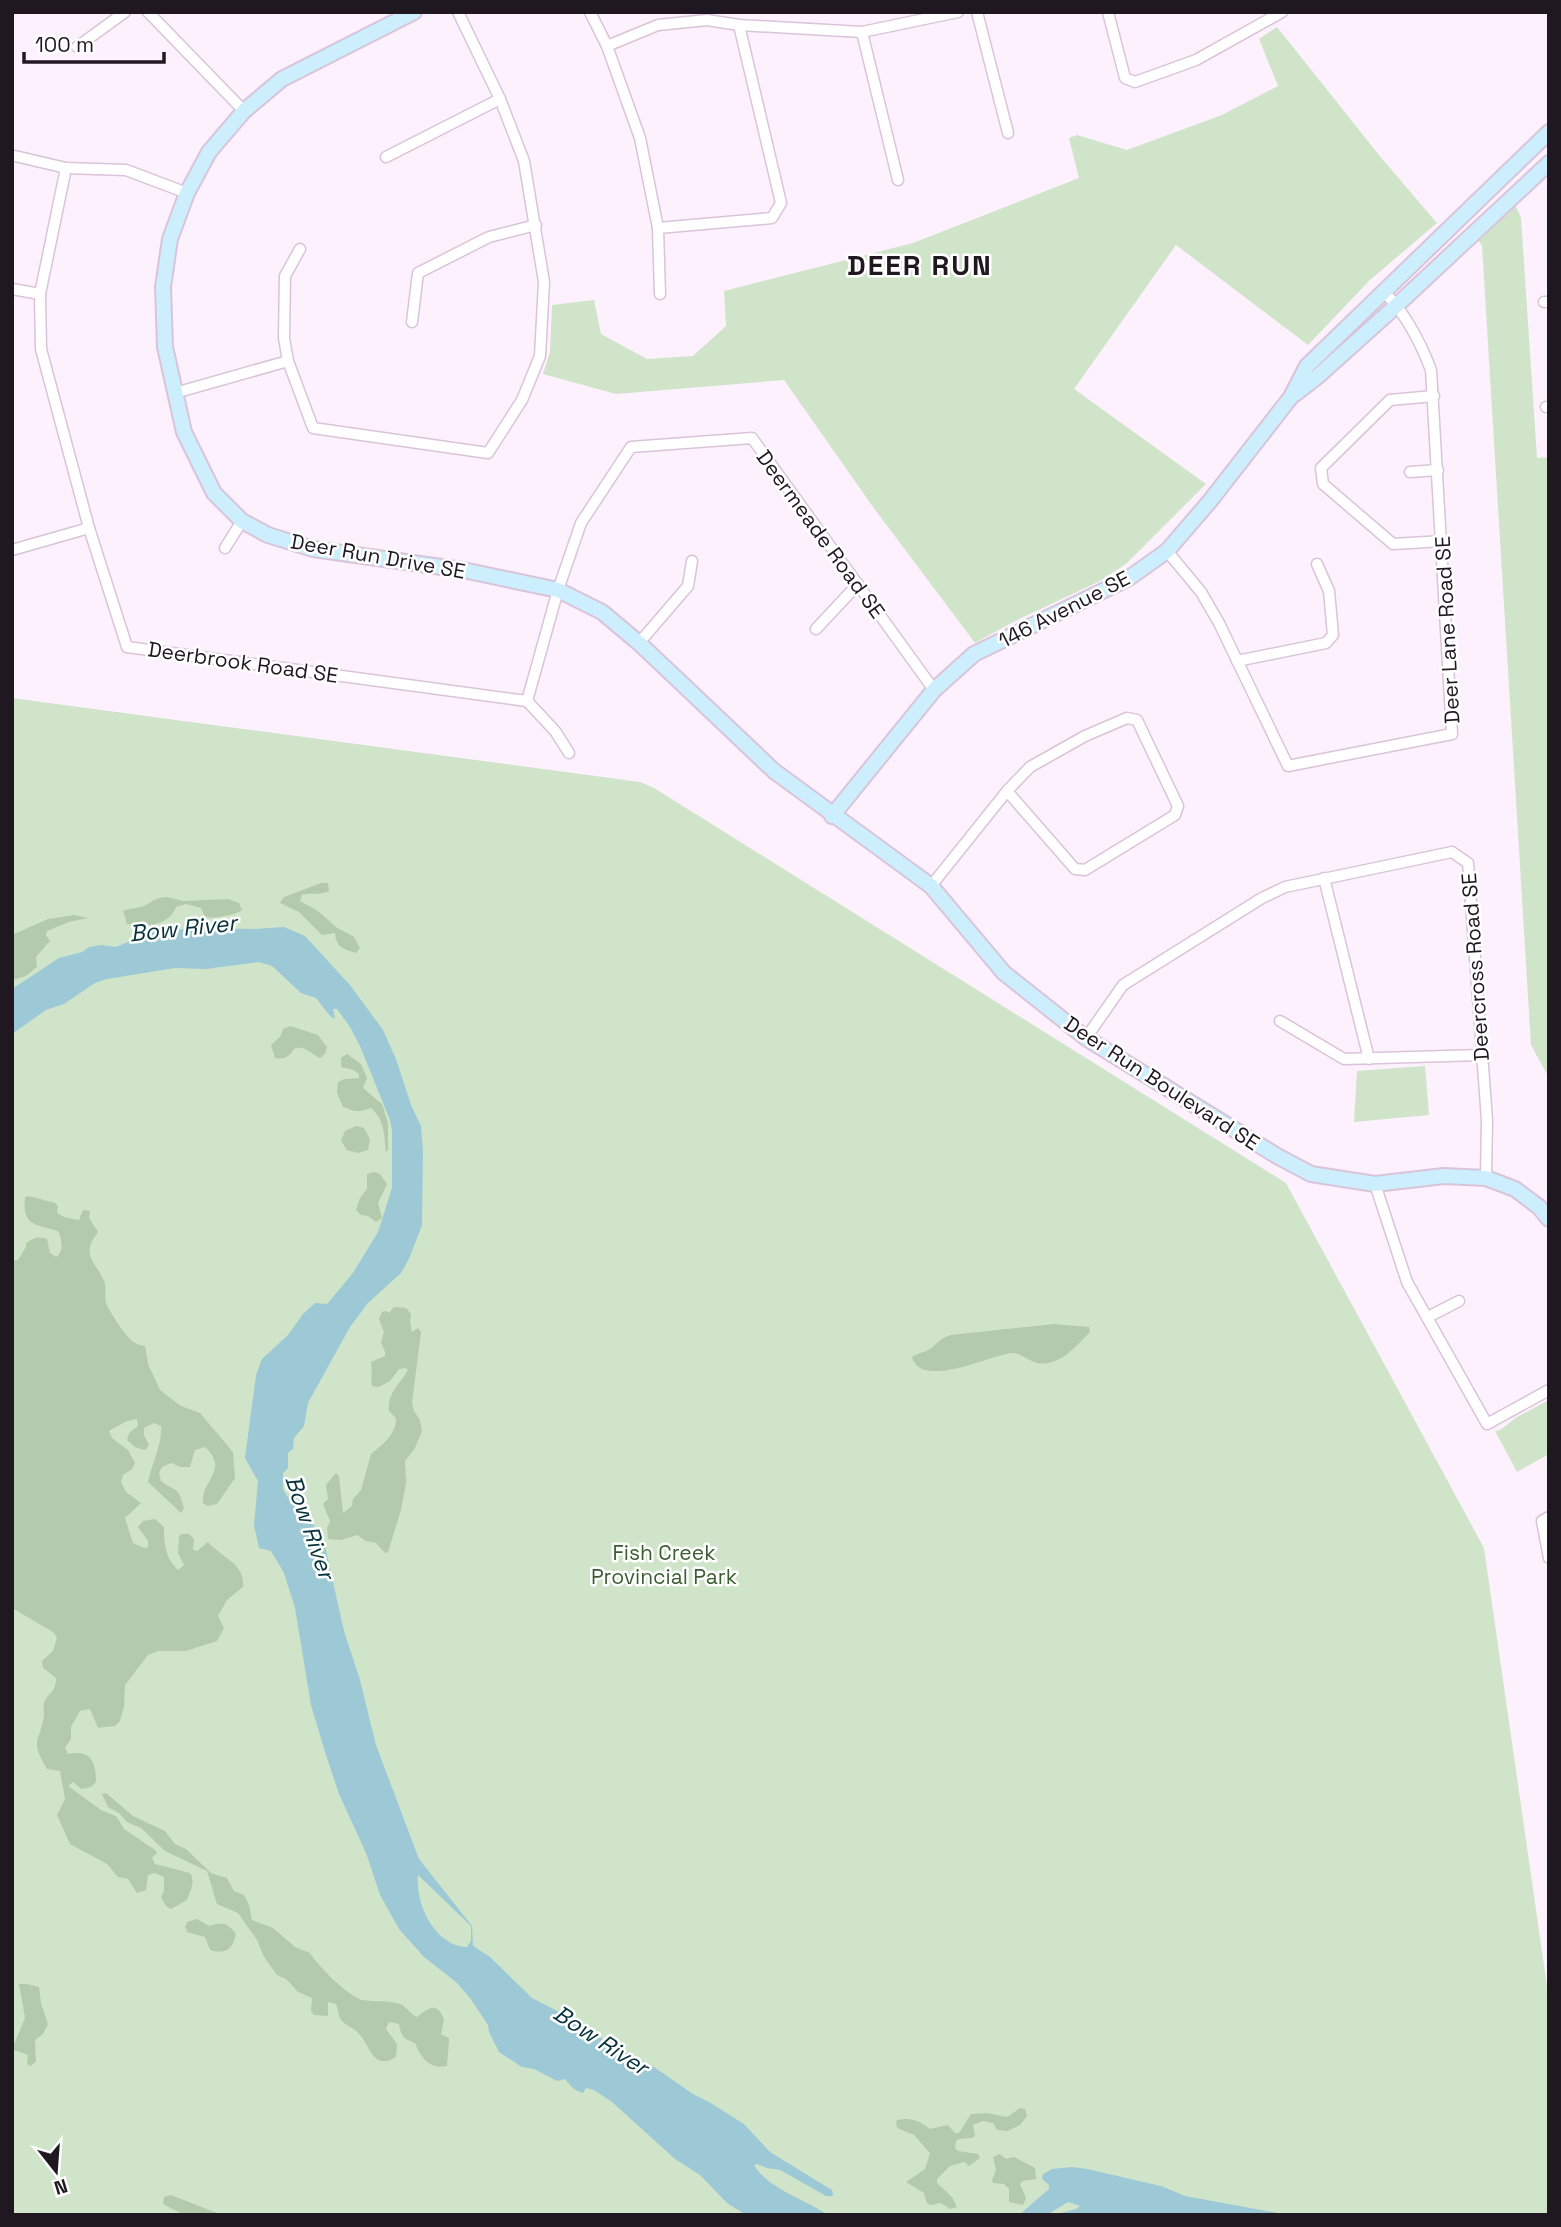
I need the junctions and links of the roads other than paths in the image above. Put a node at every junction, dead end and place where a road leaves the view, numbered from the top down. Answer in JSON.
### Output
{"nodes":[{"id":1,"x":125,"y":12,"type":"edge"},
{"id":2,"x":148,"y":12,"type":"edge"},
{"id":3,"x":414,"y":12,"type":"edge"},
{"id":4,"x":458,"y":12,"type":"edge"},
{"id":5,"x":590,"y":12,"type":"edge"},
{"id":6,"x":958,"y":12,"type":"edge"},
{"id":7,"x":977,"y":12,"type":"edge"},
{"id":8,"x":1108,"y":12,"type":"edge"},
{"id":9,"x":1282,"y":12,"type":"edge"},
{"id":10,"x":740,"y":25,"type":"junction"},
{"id":11,"x":862,"y":32,"type":"junction"},
{"id":12,"x":607,"y":46,"type":"junction"},
{"id":13,"x":77,"y":47,"type":"dead end"},
{"id":14,"x":500,"y":99,"type":"junction"},
{"id":15,"x":244,"y":111,"type":"junction"},
{"id":16,"x":1549,"y":132,"type":"edge"},
{"id":17,"x":1007,"y":133,"type":"dead end"},
{"id":18,"x":15,"y":156,"type":"dead end"},
{"id":19,"x":386,"y":157,"type":"dead end"},
{"id":20,"x":66,"y":168,"type":"junction"},
{"id":21,"x":1547,"y":169,"type":"edge"},
{"id":22,"x":898,"y":180,"type":"dead end"},
{"id":23,"x":187,"y":193,"type":"junction"},
{"id":24,"x":536,"y":225,"type":"junction"},
{"id":25,"x":658,"y":228,"type":"junction"},
{"id":26,"x":300,"y":249,"type":"dead end"},
{"id":27,"x":12,"y":289,"type":"edge"},
{"id":28,"x":1384,"y":292,"type":"junction"},
{"id":29,"x":40,"y":294,"type":"junction"},
{"id":30,"x":660,"y":294,"type":"dead end"},
{"id":31,"x":1397,"y":305,"type":"junction"},
{"id":32,"x":412,"y":322,"type":"dead end"},
{"id":33,"x":288,"y":361,"type":"junction"},
{"id":34,"x":175,"y":393,"type":"junction"},
{"id":35,"x":1434,"y":396,"type":"junction"},
{"id":36,"x":1291,"y":397,"type":"junction"},
{"id":37,"x":1438,"y":470,"type":"junction"},
{"id":38,"x":1410,"y":472,"type":"dead end"},
{"id":39,"x":242,"y":521,"type":"junction"},
{"id":40,"x":89,"y":528,"type":"junction"},
{"id":41,"x":1443,"y":541,"type":"junction"},
{"id":42,"x":225,"y":548,"type":"dead end"},
{"id":43,"x":12,"y":550,"type":"edge"},
{"id":44,"x":1167,"y":551,"type":"junction"},
{"id":45,"x":692,"y":561,"type":"dead end"},
{"id":46,"x":1317,"y":564,"type":"dead end"},
{"id":47,"x":858,"y":584,"type":"junction"},
{"id":48,"x":558,"y":590,"type":"junction"},
{"id":49,"x":816,"y":629,"type":"dead end"},
{"id":50,"x":639,"y":643,"type":"junction"},
{"id":51,"x":1237,"y":661,"type":"junction"},
{"id":52,"x":934,"y":690,"type":"junction"},
{"id":53,"x":527,"y":701,"type":"junction"},
{"id":54,"x":569,"y":753,"type":"dead end"},
{"id":55,"x":1007,"y":791,"type":"junction"},
{"id":56,"x":832,"y":816,"type":"junction"},
{"id":57,"x":1324,"y":878,"type":"junction"},
{"id":58,"x":931,"y":886,"type":"junction"},
{"id":59,"x":1280,"y":1021,"type":"dead end"},
{"id":60,"x":1086,"y":1038,"type":"junction"},
{"id":61,"x":1481,"y":1055,"type":"junction"},
{"id":62,"x":1369,"y":1059,"type":"junction"},
{"id":63,"x":1486,"y":1178,"type":"junction"},
{"id":64,"x":1375,"y":1184,"type":"junction"},
{"id":65,"x":1549,"y":1219,"type":"edge"},
{"id":66,"x":1459,"y":1301,"type":"dead end"},
{"id":67,"x":1428,"y":1317,"type":"junction"},
{"id":68,"x":1549,"y":1390,"type":"edge"},
{"id":69,"x":1549,"y":1517,"type":"edge"},
{"id":70,"x":1549,"y":1558,"type":"edge"}],
"edges":[{"from":1,"to":13,"type":"street"},
{"from":2,"to":15,"type":"street"},
{"from":3,"to":15,"type":"street","name":"Deer Run Drive SE"},
{"from":4,"to":14,"type":"street"},
{"from":5,"to":12,"type":"street"},
{"from":6,"to":11,"type":"street"},
{"from":7,"to":17,"type":"street"},
{"from":8,"to":9,"type":"street"},
{"from":10,"to":11,"type":"street"},
{"from":10,"to":12,"type":"street"},
{"from":10,"to":25,"type":"street"},
{"from":11,"to":22,"type":"street"},
{"from":12,"to":25,"type":"street"},
{"from":14,"to":19,"type":"street"},
{"from":14,"to":24,"type":"street"},
{"from":15,"to":23,"type":"street","name":"Deer Run Drive SE"},
{"from":16,"to":28,"type":"street","name":"146 Avenue SE"},
{"from":18,"to":20,"type":"street"},
{"from":20,"to":23,"type":"street"},
{"from":20,"to":29,"type":"street","name":"Deerbrook Road SE"},
{"from":21,"to":31,"type":"street","name":"146 Avenue SE"},
{"from":23,"to":34,"type":"street","name":"Deer Run Drive SE"},
{"from":24,"to":32,"type":"street"},
{"from":24,"to":33,"type":"street"},
{"from":25,"to":30,"type":"street"},
{"from":26,"to":33,"type":"street"},
{"from":27,"to":29,"type":"street"},
{"from":28,"to":31,"type":"street","name":"Deer Lane Road SE"},
{"from":28,"to":36,"type":"street","name":"146 Avenue SE"},
{"from":29,"to":40,"type":"street","name":"Deerbrook Road SE"},
{"from":31,"to":35,"type":"street","name":"Deer Lane Road SE"},
{"from":31,"to":36,"type":"street","name":"146 Avenue SE"},
{"from":33,"to":34,"type":"street"},
{"from":34,"to":39,"type":"street","name":"Deer Run Drive SE"},
{"from":35,"to":37,"type":"street","name":"Deer Lane Road SE"},
{"from":35,"to":41,"type":"street"},
{"from":36,"to":44,"type":"street","name":"146 Avenue SE"},
{"from":37,"to":38,"type":"street"},
{"from":37,"to":41,"type":"street","name":"Deer Lane Road SE"},
{"from":39,"to":42,"type":"street"},
{"from":39,"to":48,"type":"street","name":"Deer Run Drive SE"},
{"from":40,"to":43,"type":"street"},
{"from":40,"to":53,"type":"street","name":"Deerbrook Road SE"},
{"from":41,"to":51,"type":"street","name":"Deer Lane Road SE"},
{"from":44,"to":51,"type":"street","name":"Deer Lane Road SE"},
{"from":44,"to":52,"type":"street","name":"146 Avenue SE"},
{"from":45,"to":50,"type":"street"},
{"from":46,"to":51,"type":"street"},
{"from":47,"to":48,"type":"street","name":"Deermeade Road SE"},
{"from":47,"to":49,"type":"street"},
{"from":47,"to":52,"type":"street","name":"Deermeade Road SE"},
{"from":48,"to":50,"type":"street","name":"Deer Run Drive SE"},
{"from":48,"to":53,"type":"street"},
{"from":50,"to":56,"type":"street","name":"Deer Run Drive SE"},
{"from":52,"to":56,"type":"street","name":"146 Avenue SE"},
{"from":53,"to":54,"type":"street"},
{"from":55,"to":55,"type":"street"},
{"from":55,"to":58,"type":"street"},
{"from":56,"to":58,"type":"street","name":"Deer Run Boulevard SE"},
{"from":57,"to":60,"type":"street","name":"Deercross Road SE"},
{"from":57,"to":61,"type":"street","name":"Deercross Road SE"},
{"from":57,"to":62,"type":"street"},
{"from":58,"to":60,"type":"street","name":"Deer Run Boulevard SE"},
{"from":59,"to":62,"type":"street"},
{"from":60,"to":64,"type":"street","name":"Deer Run Boulevard SE"},
{"from":61,"to":62,"type":"street"},
{"from":61,"to":63,"type":"street","name":"Deercross Road SE"},
{"from":63,"to":64,"type":"street","name":"Deer Run Boulevard SE"},
{"from":63,"to":65,"type":"street","name":"Deer Run Boulevard SE"},
{"from":64,"to":67,"type":"street"},
{"from":66,"to":67,"type":"street"},
{"from":67,"to":68,"type":"street"},
{"from":69,"to":70,"type":"street"}]}
